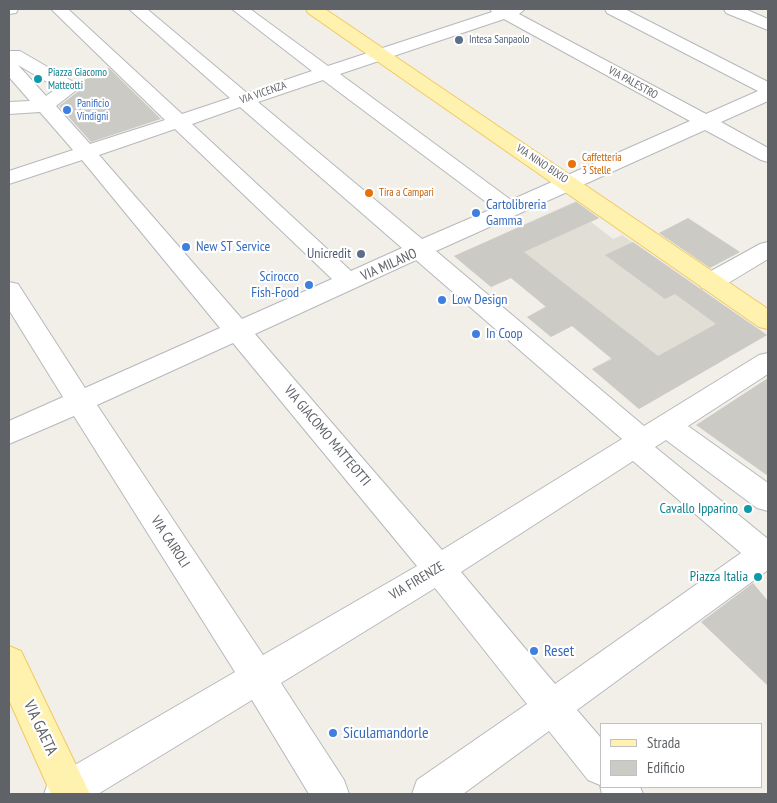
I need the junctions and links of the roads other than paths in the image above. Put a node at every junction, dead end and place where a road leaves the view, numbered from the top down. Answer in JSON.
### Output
{"nodes":[{"id":1,"x":59,"y":9,"type":"edge"},
{"id":2,"x":137,"y":9,"type":"edge"},
{"id":3,"x":240,"y":9,"type":"edge"},
{"id":4,"x":314,"y":9,"type":"edge"},
{"id":5,"x":613,"y":9,"type":"edge"},
{"id":6,"x":732,"y":9,"type":"edge"},
{"id":7,"x":507,"y":10,"type":"edge"},
{"id":8,"x":768,"y":24,"type":"edge"},
{"id":9,"x":379,"y":53,"type":"junction"},
{"id":10,"x":9,"y":56,"type":"edge"},
{"id":11,"x":38,"y":70,"type":"junction"},
{"id":12,"x":324,"y":72,"type":"junction"},
{"id":13,"x":11,"y":74,"type":"edge"},
{"id":14,"x":768,"y":89,"type":"edge"},
{"id":15,"x":768,"y":94,"type":"edge"},
{"id":16,"x":243,"y":100,"type":"junction"},
{"id":17,"x":9,"y":108,"type":"edge"},
{"id":18,"x":45,"y":108,"type":"junction"},
{"id":19,"x":180,"y":121,"type":"junction"},
{"id":20,"x":704,"y":122,"type":"junction"},
{"id":21,"x":86,"y":152,"type":"junction"},
{"id":22,"x":768,"y":156,"type":"edge"},
{"id":23,"x":9,"y":178,"type":"edge"},
{"id":24,"x":570,"y":183,"type":"junction"},
{"id":25,"x":511,"y":210,"type":"junction"},
{"id":26,"x":768,"y":249,"type":"edge"},
{"id":27,"x":421,"y":251,"type":"junction"},
{"id":28,"x":350,"y":282,"type":"junction"},
{"id":29,"x":711,"y":282,"type":"junction"},
{"id":30,"x":9,"y":290,"type":"edge"},
{"id":31,"x":768,"y":321,"type":"edge"},
{"id":32,"x":238,"y":331,"type":"junction"},
{"id":33,"x":768,"y":362,"type":"edge"},
{"id":34,"x":79,"y":402,"type":"junction"},
{"id":35,"x":9,"y":434,"type":"edge"},
{"id":36,"x":648,"y":438,"type":"junction"},
{"id":37,"x":768,"y":499,"type":"edge"},
{"id":38,"x":767,"y":554,"type":"edge"},
{"id":39,"x":439,"y":569,"type":"junction"},
{"id":40,"x":9,"y":662,"type":"edge"},
{"id":41,"x":259,"y":677,"type":"junction"},
{"id":42,"x":551,"y":708,"type":"junction"},
{"id":43,"x":600,"y":765,"type":"edge"},
{"id":44,"x":67,"y":793,"type":"edge"},
{"id":45,"x":330,"y":794,"type":"edge"},
{"id":46,"x":431,"y":794,"type":"edge"}],
"edges":[{"from":1,"to":19,"type":"street"},
{"from":2,"to":16,"type":"street"},
{"from":3,"to":12,"type":"street"},
{"from":4,"to":9,"type":"main road","name":"VIA NINO BIXIO"},
{"from":5,"to":14,"type":"street"},
{"from":6,"to":8,"type":"street"},
{"from":7,"to":9,"type":"street","name":"VIA VICENZA"},
{"from":7,"to":20,"type":"street","name":"VIA PALESTRO"},
{"from":9,"to":12,"type":"street","name":"VIA VICENZA"},
{"from":9,"to":24,"type":"main road","name":"VIA NINO BIXIO"},
{"from":10,"to":11,"type":"street"},
{"from":11,"to":13,"type":"street"},
{"from":11,"to":18,"type":"street"},
{"from":12,"to":16,"type":"street","name":"VIA VICENZA"},
{"from":12,"to":25,"type":"street"},
{"from":13,"to":18,"type":"street","name":"VIA GIACOMO MATTEOTTI"},
{"from":15,"to":20,"type":"street","name":"VIA MILANO"},
{"from":16,"to":19,"type":"street","name":"VIA VICENZA"},
{"from":16,"to":27,"type":"street"},
{"from":17,"to":18,"type":"street"},
{"from":18,"to":21,"type":"street","name":"VIA GIACOMO MATTEOTTI"},
{"from":19,"to":21,"type":"street","name":"VIA VICENZA"},
{"from":19,"to":28,"type":"street"},
{"from":20,"to":22,"type":"street","name":"VIA PALESTRO"},
{"from":20,"to":24,"type":"street","name":"VIA MILANO"},
{"from":21,"to":23,"type":"street","name":"VIA VICENZA"},
{"from":21,"to":32,"type":"street","name":"VIA GIACOMO MATTEOTTI"},
{"from":24,"to":25,"type":"street","name":"VIA MILANO"},
{"from":24,"to":29,"type":"main road","name":"VIA NINO BIXIO"},
{"from":25,"to":27,"type":"street","name":"VIA MILANO"},
{"from":26,"to":29,"type":"street"},
{"from":27,"to":28,"type":"street","name":"VIA MILANO"},
{"from":27,"to":36,"type":"street"},
{"from":28,"to":32,"type":"street","name":"VIA MILANO"},
{"from":29,"to":31,"type":"main road","name":"VIA NINO BIXIO"},
{"from":30,"to":34,"type":"street","name":"VIA CAIROLI"},
{"from":32,"to":34,"type":"street","name":"VIA MILANO"},
{"from":32,"to":39,"type":"street","name":"VIA GIACOMO MATTEOTTI"},
{"from":33,"to":36,"type":"street","name":"VIA FIRENZE"},
{"from":34,"to":35,"type":"street","name":"VIA MILANO"},
{"from":34,"to":41,"type":"street","name":"VIA CAIROLI"},
{"from":36,"to":37,"type":"street"},
{"from":36,"to":38,"type":"street"},
{"from":36,"to":39,"type":"street","name":"VIA FIRENZE"},
{"from":38,"to":42,"type":"street"},
{"from":39,"to":41,"type":"street","name":"VIA FIRENZE"},
{"from":39,"to":42,"type":"street","name":"VIA GIACOMO MATTEOTTI"},
{"from":40,"to":44,"type":"main road","name":"VIA GAETA"},
{"from":41,"to":44,"type":"street","name":"VIA FIRENZE"},
{"from":41,"to":45,"type":"street","name":"VIA CAIROLI"},
{"from":42,"to":43,"type":"street","name":"VIA GIACOMO MATTEOTTI"},
{"from":42,"to":46,"type":"street"}]}
